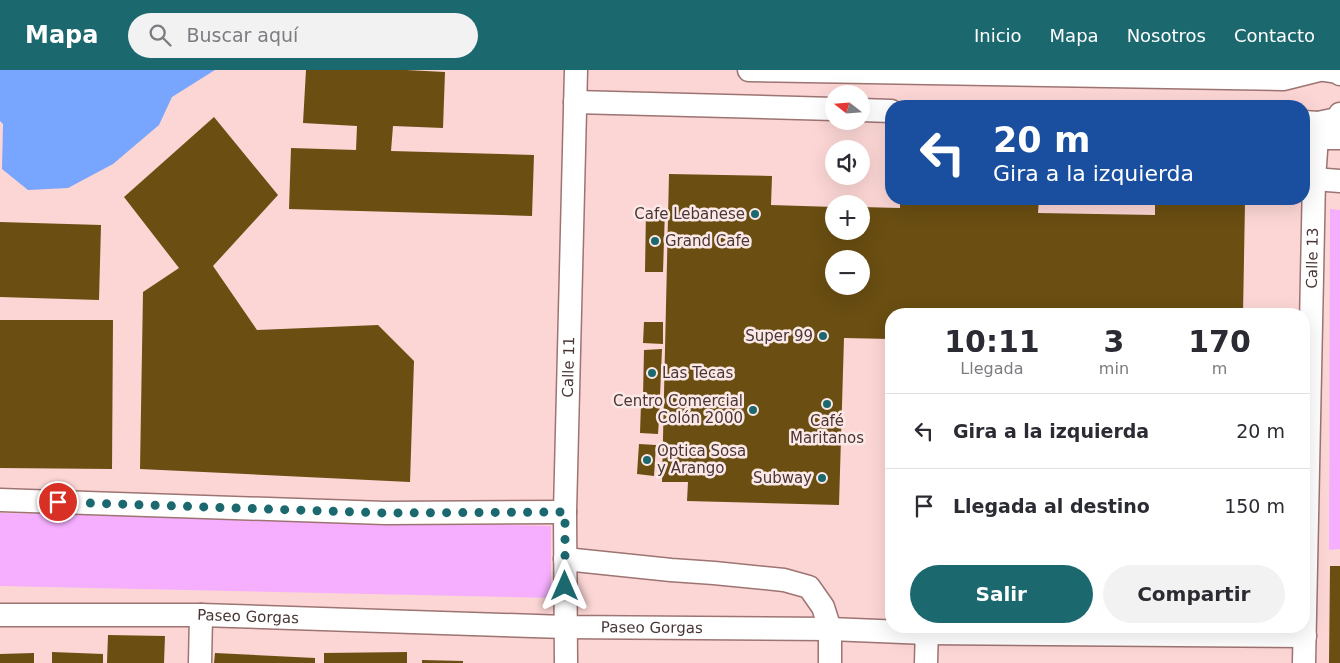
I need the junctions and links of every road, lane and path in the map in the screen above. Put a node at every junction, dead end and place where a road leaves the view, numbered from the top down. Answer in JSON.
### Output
{"nodes":[{"id":1,"x":576,"y":70,"type":"edge"},
{"id":2,"x":749,"y":70,"type":"edge"},
{"id":3,"x":847,"y":70,"type":"edge"},
{"id":4,"x":1319,"y":70,"type":"edge"},
{"id":5,"x":1324,"y":70,"type":"edge"},
{"id":6,"x":890,"y":71,"type":"edge"},
{"id":7,"x":1340,"y":74,"type":"edge"},
{"id":8,"x":575,"y":102,"type":"junction"},
{"id":9,"x":825,"y":109,"type":"edge"},
{"id":10,"x":870,"y":110,"type":"edge"},
{"id":11,"x":885,"y":111,"type":"edge"},
{"id":12,"x":1340,"y":114,"type":"edge"},
{"id":13,"x":1313,"y":128,"type":"edge"},
{"id":14,"x":1340,"y":138,"type":"edge"},
{"id":15,"x":1314,"y":179,"type":"junction"},
{"id":16,"x":1340,"y":181,"type":"edge"},
{"id":17,"x":1310,"y":382,"type":"edge"},
{"id":18,"x":0,"y":500,"type":"edge"},
{"id":19,"x":565,"y":512,"type":"junction"},
{"id":20,"x":565,"y":559,"type":"junction"},
{"id":21,"x":0,"y":615,"type":"edge"},
{"id":22,"x":201,"y":615,"type":"junction"},
{"id":23,"x":565,"y":626,"type":"junction"},
{"id":24,"x":830,"y":629,"type":"junction"},
{"id":25,"x":885,"y":630,"type":"edge"},
{"id":26,"x":927,"y":633,"type":"edge"},
{"id":27,"x":1232,"y":633,"type":"edge"},
{"id":28,"x":1305,"y":633,"type":"edge"},
{"id":29,"x":1305,"y":636,"type":"junction"},
{"id":30,"x":200,"y":663,"type":"edge"},
{"id":31,"x":566,"y":663,"type":"edge"},
{"id":32,"x":830,"y":663,"type":"edge"},
{"id":33,"x":926,"y":663,"type":"edge"},
{"id":34,"x":1304,"y":663,"type":"edge"}],
"edges":[{"from":1,"to":8,"type":"street","name":"Calle 11"},
{"from":2,"to":3,"type":"street"},
{"from":3,"to":6,"type":"street"},
{"from":4,"to":6,"type":"street"},
{"from":5,"to":7,"type":"street"},
{"from":8,"to":9,"type":"street"},
{"from":8,"to":19,"type":"street","name":"Calle 11"},
{"from":10,"to":11,"type":"street"},
{"from":12,"to":13,"type":"street"},
{"from":13,"to":14,"type":"street"},
{"from":13,"to":15,"type":"street","name":"Calle 13"},
{"from":15,"to":16,"type":"street"},
{"from":15,"to":17,"type":"street","name":"Calle 13"},
{"from":18,"to":19,"type":"street"},
{"from":19,"to":20,"type":"street","name":"Calle 11"},
{"from":20,"to":23,"type":"street","name":"Calle 11"},
{"from":20,"to":24,"type":"street"},
{"from":21,"to":22,"type":"street","name":"Paseo Gorgas"},
{"from":22,"to":23,"type":"street","name":"Paseo Gorgas"},
{"from":22,"to":30,"type":"street"},
{"from":23,"to":24,"type":"street","name":"Paseo Gorgas"},
{"from":23,"to":31,"type":"street","name":"Calle 11"},
{"from":24,"to":25,"type":"street","name":"Paseo Gorgas"},
{"from":24,"to":32,"type":"street"},
{"from":26,"to":33,"type":"street"},
{"from":27,"to":29,"type":"street","name":"Paseo Gorgas"},
{"from":28,"to":29,"type":"street","name":"Calle 13"},
{"from":29,"to":34,"type":"street","name":"Calle 13"}]}
